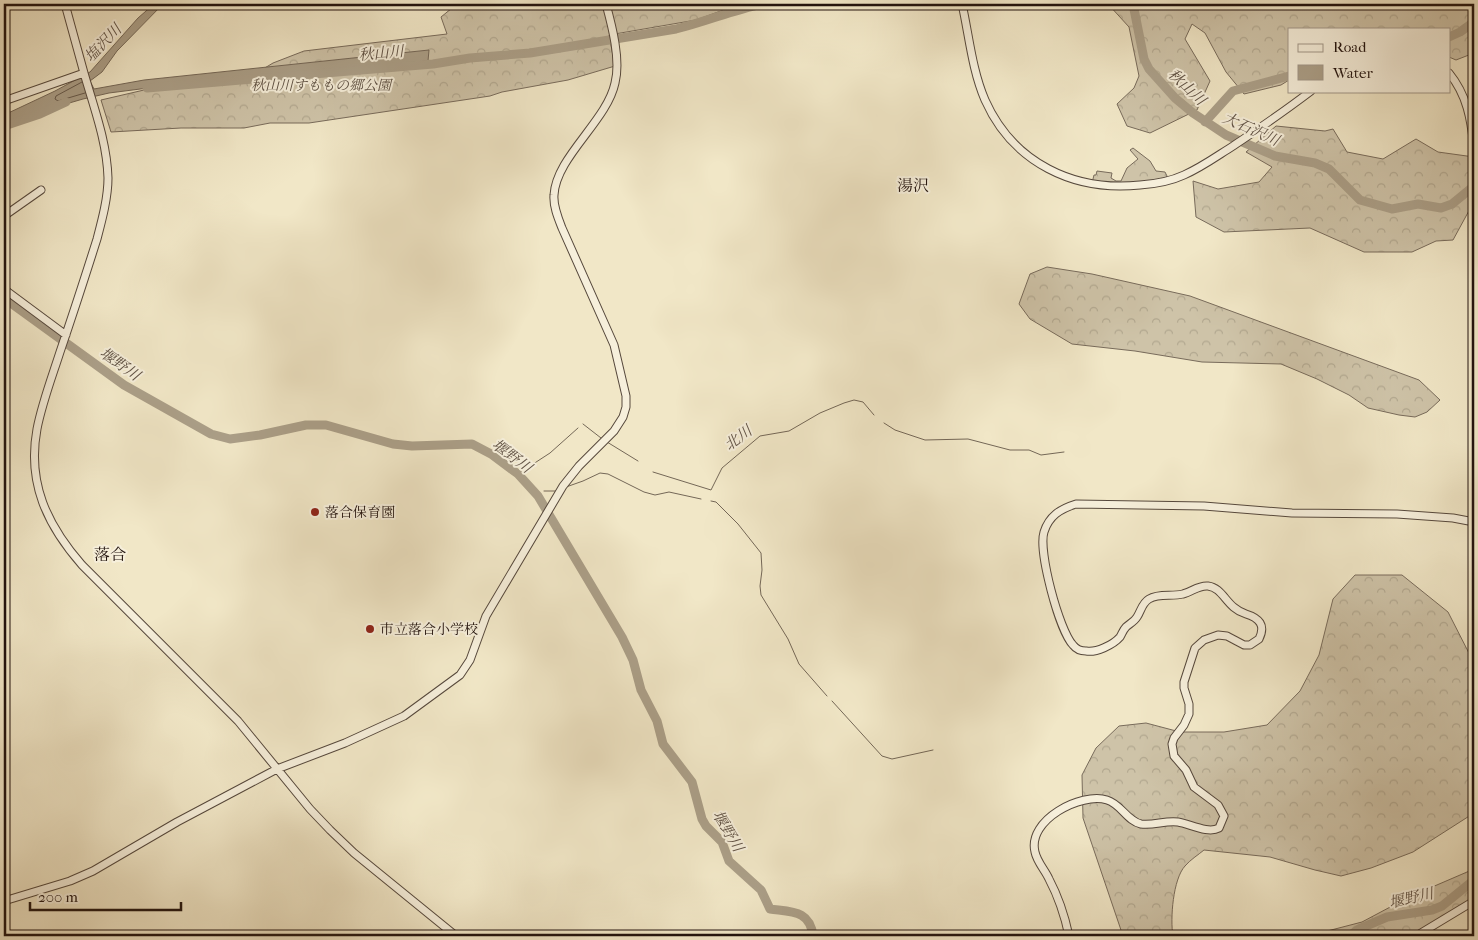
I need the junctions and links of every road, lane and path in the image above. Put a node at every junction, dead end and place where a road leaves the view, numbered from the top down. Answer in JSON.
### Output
{"nodes":[{"id":1,"x":64,"y":4,"type":"edge"},
{"id":2,"x":606,"y":4,"type":"edge"},
{"id":3,"x":962,"y":4,"type":"edge"},
{"id":4,"x":84,"y":73,"type":"junction"},
{"id":5,"x":1450,"y":74,"type":"edge"},
{"id":6,"x":1310,"y":92,"type":"edge"},
{"id":7,"x":4,"y":101,"type":"edge"},
{"id":8,"x":1474,"y":147,"type":"edge"},
{"id":9,"x":42,"y":190,"type":"dead end"},
{"id":10,"x":4,"y":216,"type":"edge"},
{"id":11,"x":4,"y":289,"type":"edge"},
{"id":12,"x":66,"y":336,"type":"junction"},
{"id":13,"x":1474,"y":522,"type":"edge"},
{"id":14,"x":277,"y":770,"type":"junction"},
{"id":15,"x":4,"y":901,"type":"edge"},
{"id":16,"x":1474,"y":901,"type":"edge"},
{"id":17,"x":456,"y":936,"type":"edge"},
{"id":18,"x":1068,"y":936,"type":"edge"},
{"id":19,"x":1416,"y":936,"type":"edge"}],
"edges":[{"from":1,"to":4,"type":"street"},
{"from":2,"to":14,"type":"street"},
{"from":3,"to":6,"type":"street"},
{"from":4,"to":7,"type":"street"},
{"from":4,"to":12,"type":"street"},
{"from":5,"to":8,"type":"street"},
{"from":9,"to":10,"type":"street"},
{"from":11,"to":12,"type":"street"},
{"from":12,"to":14,"type":"street"},
{"from":13,"to":18,"type":"street"},
{"from":14,"to":15,"type":"street"},
{"from":14,"to":17,"type":"street"},
{"from":16,"to":19,"type":"street"}]}
